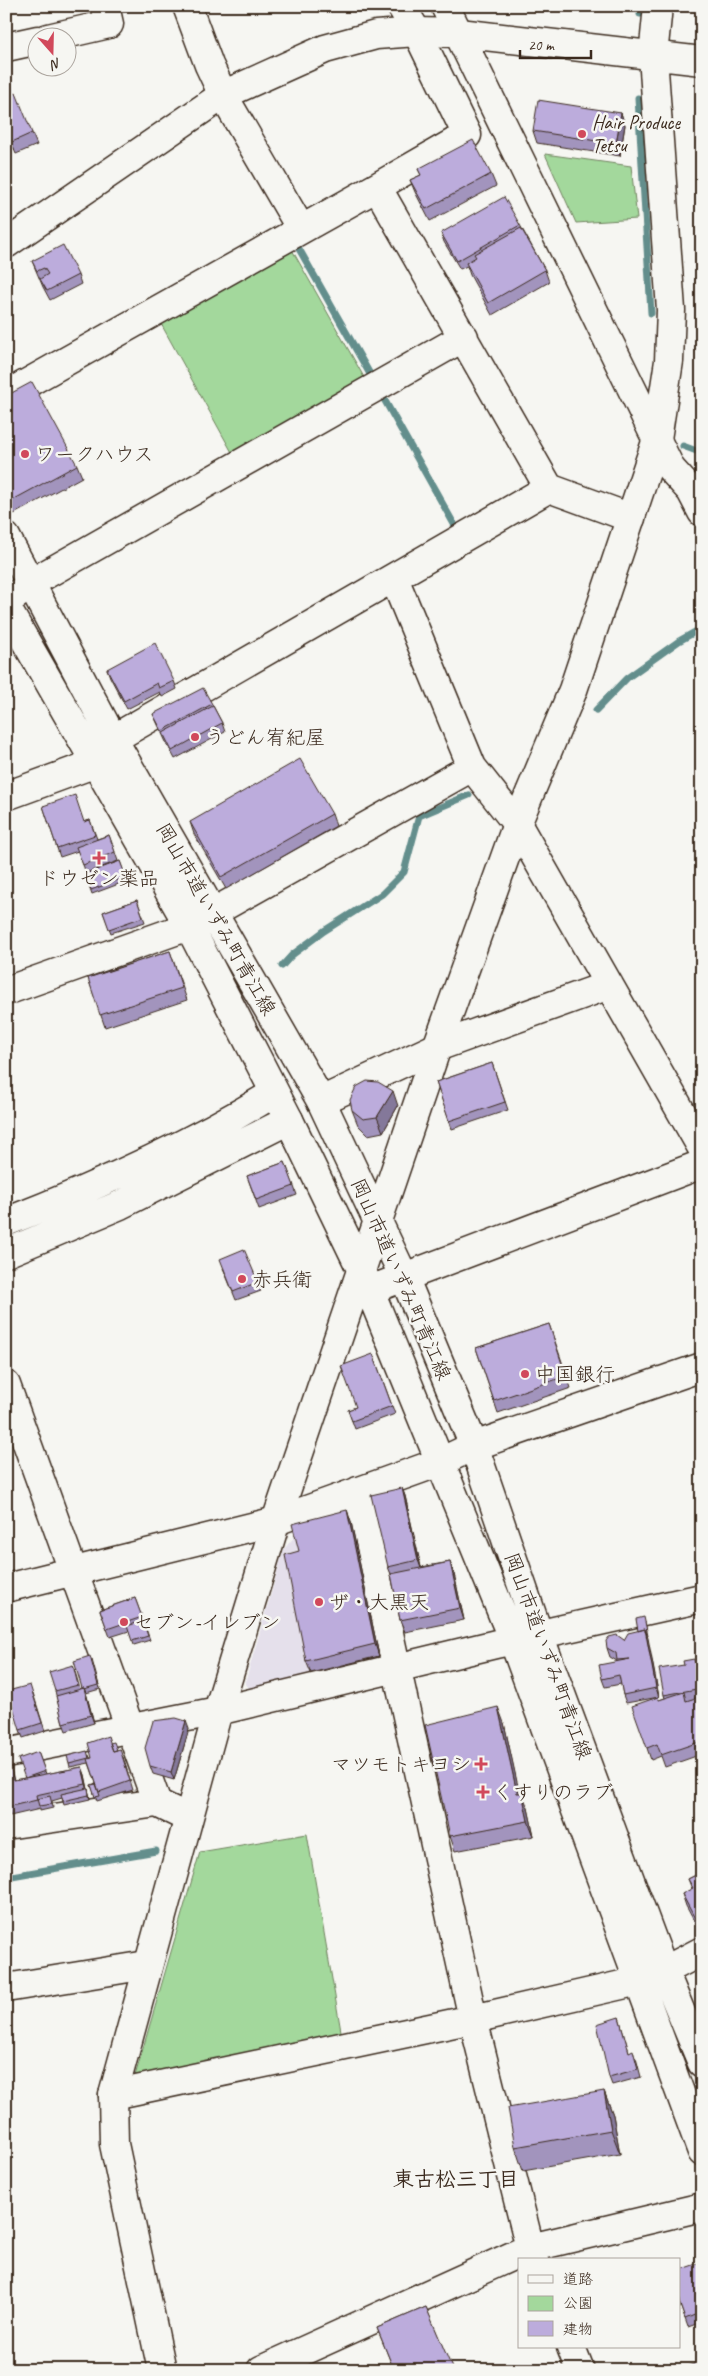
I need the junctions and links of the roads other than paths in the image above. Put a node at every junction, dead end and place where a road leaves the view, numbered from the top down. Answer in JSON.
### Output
{"nodes":[{"id":1,"x":105,"y":6,"type":"edge"},
{"id":2,"x":187,"y":6,"type":"edge"},
{"id":3,"x":401,"y":6,"type":"edge"},
{"id":4,"x":445,"y":6,"type":"edge"},
{"id":5,"x":658,"y":6,"type":"edge"},
{"id":6,"x":78,"y":31,"type":"edge"},
{"id":7,"x":417,"y":32,"type":"junction"},
{"id":8,"x":459,"y":33,"type":"junction"},
{"id":9,"x":28,"y":42,"type":"edge"},
{"id":10,"x":6,"y":47,"type":"edge"},
{"id":11,"x":653,"y":56,"type":"junction"},
{"id":12,"x":702,"y":61,"type":"edge"},
{"id":13,"x":223,"y":95,"type":"junction"},
{"id":14,"x":377,"y":187,"type":"junction"},
{"id":15,"x":294,"y":233,"type":"junction"},
{"id":16,"x":6,"y":244,"type":"edge"},
{"id":17,"x":464,"y":337,"type":"junction"},
{"id":18,"x":6,"y":394,"type":"edge"},
{"id":19,"x":657,"y":439,"type":"junction"},
{"id":20,"x":549,"y":488,"type":"junction"},
{"id":21,"x":702,"y":512,"type":"edge"},
{"id":22,"x":631,"y":518,"type":"junction"},
{"id":23,"x":6,"y":537,"type":"edge"},
{"id":24,"x":394,"y":578,"type":"junction"},
{"id":25,"x":31,"y":583,"type":"junction"},
{"id":26,"x":6,"y":602,"type":"edge"},
{"id":27,"x":6,"y":607,"type":"edge"},
{"id":28,"x":113,"y":739,"type":"junction"},
{"id":29,"x":96,"y":763,"type":"junction"},
{"id":30,"x":472,"y":767,"type":"junction"},
{"id":31,"x":6,"y":796,"type":"edge"},
{"id":32,"x":517,"y":824,"type":"junction"},
{"id":33,"x":213,"y":914,"type":"junction"},
{"id":34,"x":189,"y":926,"type":"junction"},
{"id":35,"x":609,"y":985,"type":"junction"},
{"id":36,"x":6,"y":991,"type":"edge"},
{"id":37,"x":437,"y":1048,"type":"junction"},
{"id":38,"x":274,"y":1093,"type":"junction"},
{"id":39,"x":321,"y":1101,"type":"junction"},
{"id":40,"x":289,"y":1120,"type":"junction"},
{"id":41,"x":702,"y":1148,"type":"edge"},
{"id":42,"x":702,"y":1164,"type":"edge"},
{"id":43,"x":6,"y":1222,"type":"edge"},
{"id":44,"x":378,"y":1222,"type":"junction"},
{"id":45,"x":6,"y":1253,"type":"edge"},
{"id":46,"x":404,"y":1277,"type":"junction"},
{"id":47,"x":365,"y":1280,"type":"junction"},
{"id":48,"x":702,"y":1367,"type":"edge"},
{"id":49,"x":6,"y":1385,"type":"edge"},
{"id":50,"x":474,"y":1446,"type":"junction"},
{"id":51,"x":440,"y":1462,"type":"junction"},
{"id":52,"x":358,"y":1491,"type":"junction"},
{"id":53,"x":276,"y":1521,"type":"junction"},
{"id":54,"x":74,"y":1572,"type":"junction"},
{"id":55,"x":6,"y":1588,"type":"edge"},
{"id":56,"x":702,"y":1598,"type":"edge"},
{"id":57,"x":526,"y":1637,"type":"junction"},
{"id":58,"x":398,"y":1666,"type":"junction"},
{"id":59,"x":218,"y":1711,"type":"junction"},
{"id":60,"x":131,"y":1728,"type":"junction"},
{"id":61,"x":6,"y":1753,"type":"edge"},
{"id":62,"x":158,"y":1803,"type":"junction"},
{"id":63,"x":188,"y":1818,"type":"junction"},
{"id":64,"x":6,"y":1825,"type":"edge"},
{"id":65,"x":702,"y":1951,"type":"edge"},
{"id":66,"x":147,"y":1965,"type":"junction"},
{"id":67,"x":664,"y":1971,"type":"junction"},
{"id":68,"x":639,"y":1981,"type":"junction"},
{"id":69,"x":6,"y":1988,"type":"edge"},
{"id":70,"x":474,"y":2019,"type":"junction"},
{"id":71,"x":702,"y":2063,"type":"edge"},
{"id":72,"x":113,"y":2095,"type":"junction"},
{"id":73,"x":702,"y":2152,"type":"edge"},
{"id":74,"x":702,"y":2207,"type":"edge"},
{"id":75,"x":533,"y":2254,"type":"edge"},
{"id":76,"x":518,"y":2261,"type":"edge"},
{"id":77,"x":570,"y":2348,"type":"edge"},
{"id":78,"x":270,"y":2368,"type":"edge"},
{"id":79,"x":162,"y":2370,"type":"edge"},
{"id":80,"x":580,"y":2370,"type":"edge"}],
"edges":[{"from":1,"to":6,"type":"street"},
{"from":2,"to":13,"type":"street"},
{"from":3,"to":7,"type":"street"},
{"from":4,"to":8,"type":"street"},
{"from":5,"to":11,"type":"street"},
{"from":7,"to":8,"type":"street"},
{"from":7,"to":13,"type":"street"},
{"from":7,"to":14,"type":"street"},
{"from":8,"to":11,"type":"street"},
{"from":8,"to":19,"type":"street"},
{"from":9,"to":10,"type":"street"},
{"from":11,"to":12,"type":"street"},
{"from":11,"to":19,"type":"street"},
{"from":13,"to":15,"type":"street"},
{"from":13,"to":16,"type":"street"},
{"from":14,"to":15,"type":"street"},
{"from":14,"to":17,"type":"street"},
{"from":15,"to":18,"type":"street"},
{"from":17,"to":20,"type":"street"},
{"from":17,"to":25,"type":"street"},
{"from":19,"to":21,"type":"street"},
{"from":19,"to":22,"type":"street"},
{"from":20,"to":22,"type":"street"},
{"from":20,"to":24,"type":"street"},
{"from":22,"to":32,"type":"street"},
{"from":23,"to":25,"type":"street","name":"岡山市道いずみ町青江線"},
{"from":24,"to":28,"type":"street"},
{"from":24,"to":30,"type":"street"},
{"from":25,"to":26,"type":"street"},
{"from":25,"to":28,"type":"street","name":"岡山市道いずみ町青江線"},
{"from":27,"to":29,"type":"street","name":"岡山市道いずみ町青江線"},
{"from":28,"to":33,"type":"street","name":"岡山市道いずみ町青江線"},
{"from":29,"to":31,"type":"street"},
{"from":29,"to":34,"type":"street","name":"岡山市道いずみ町青江線"},
{"from":30,"to":32,"type":"street"},
{"from":30,"to":33,"type":"street"},
{"from":32,"to":35,"type":"street"},
{"from":32,"to":37,"type":"street"},
{"from":33,"to":34,"type":"street"},
{"from":33,"to":39,"type":"street","name":"岡山市道いずみ町青江線"},
{"from":34,"to":36,"type":"street"},
{"from":34,"to":38,"type":"street","name":"岡山市道いずみ町青江線"},
{"from":35,"to":37,"type":"street"},
{"from":35,"to":41,"type":"street"},
{"from":37,"to":39,"type":"street"},
{"from":37,"to":44,"type":"street"},
{"from":38,"to":40,"type":"street","name":"岡山市道いずみ町青江線"},
{"from":38,"to":43,"type":"street"},
{"from":39,"to":44,"type":"street","name":"岡山市道いずみ町青江線"},
{"from":40,"to":45,"type":"street"},
{"from":40,"to":47,"type":"street","name":"岡山市道いずみ町青江線"},
{"from":42,"to":46,"type":"street"},
{"from":44,"to":46,"type":"street","name":"岡山市道いずみ町青江線"},
{"from":44,"to":47,"type":"street"},
{"from":46,"to":47,"type":"street"},
{"from":46,"to":50,"type":"street","name":"岡山市道いずみ町青江線"},
{"from":47,"to":51,"type":"street","name":"岡山市道いずみ町青江線"},
{"from":47,"to":53,"type":"street"},
{"from":48,"to":50,"type":"street"},
{"from":49,"to":54,"type":"street"},
{"from":50,"to":51,"type":"street"},
{"from":50,"to":57,"type":"street","name":"岡山市道いずみ町青江線"},
{"from":51,"to":52,"type":"street"},
{"from":51,"to":57,"type":"street","name":"岡山市道いずみ町青江線"},
{"from":52,"to":53,"type":"street"},
{"from":52,"to":58,"type":"street"},
{"from":53,"to":54,"type":"street"},
{"from":53,"to":59,"type":"street"},
{"from":54,"to":55,"type":"street"},
{"from":54,"to":60,"type":"street"},
{"from":56,"to":57,"type":"street"},
{"from":57,"to":58,"type":"street"},
{"from":57,"to":67,"type":"street","name":"岡山市道いずみ町青江線"},
{"from":57,"to":68,"type":"street","name":"岡山市道いずみ町青江線"},
{"from":58,"to":59,"type":"street"},
{"from":58,"to":70,"type":"street"},
{"from":59,"to":60,"type":"street"},
{"from":59,"to":63,"type":"street"},
{"from":60,"to":61,"type":"street"},
{"from":60,"to":62,"type":"street"},
{"from":62,"to":63,"type":"street"},
{"from":62,"to":64,"type":"street"},
{"from":63,"to":66,"type":"street"},
{"from":65,"to":67,"type":"street"},
{"from":66,"to":69,"type":"street"},
{"from":66,"to":72,"type":"street"},
{"from":67,"to":68,"type":"street"},
{"from":67,"to":71,"type":"street","name":"岡山市道いずみ町青江線"},
{"from":68,"to":70,"type":"street"},
{"from":68,"to":73,"type":"street","name":"岡山市道いずみ町青江線"},
{"from":70,"to":72,"type":"street"},
{"from":70,"to":75,"type":"street"},
{"from":72,"to":79,"type":"street"},
{"from":74,"to":75,"type":"street"},
{"from":76,"to":78,"type":"street"},
{"from":77,"to":80,"type":"street"}]}
